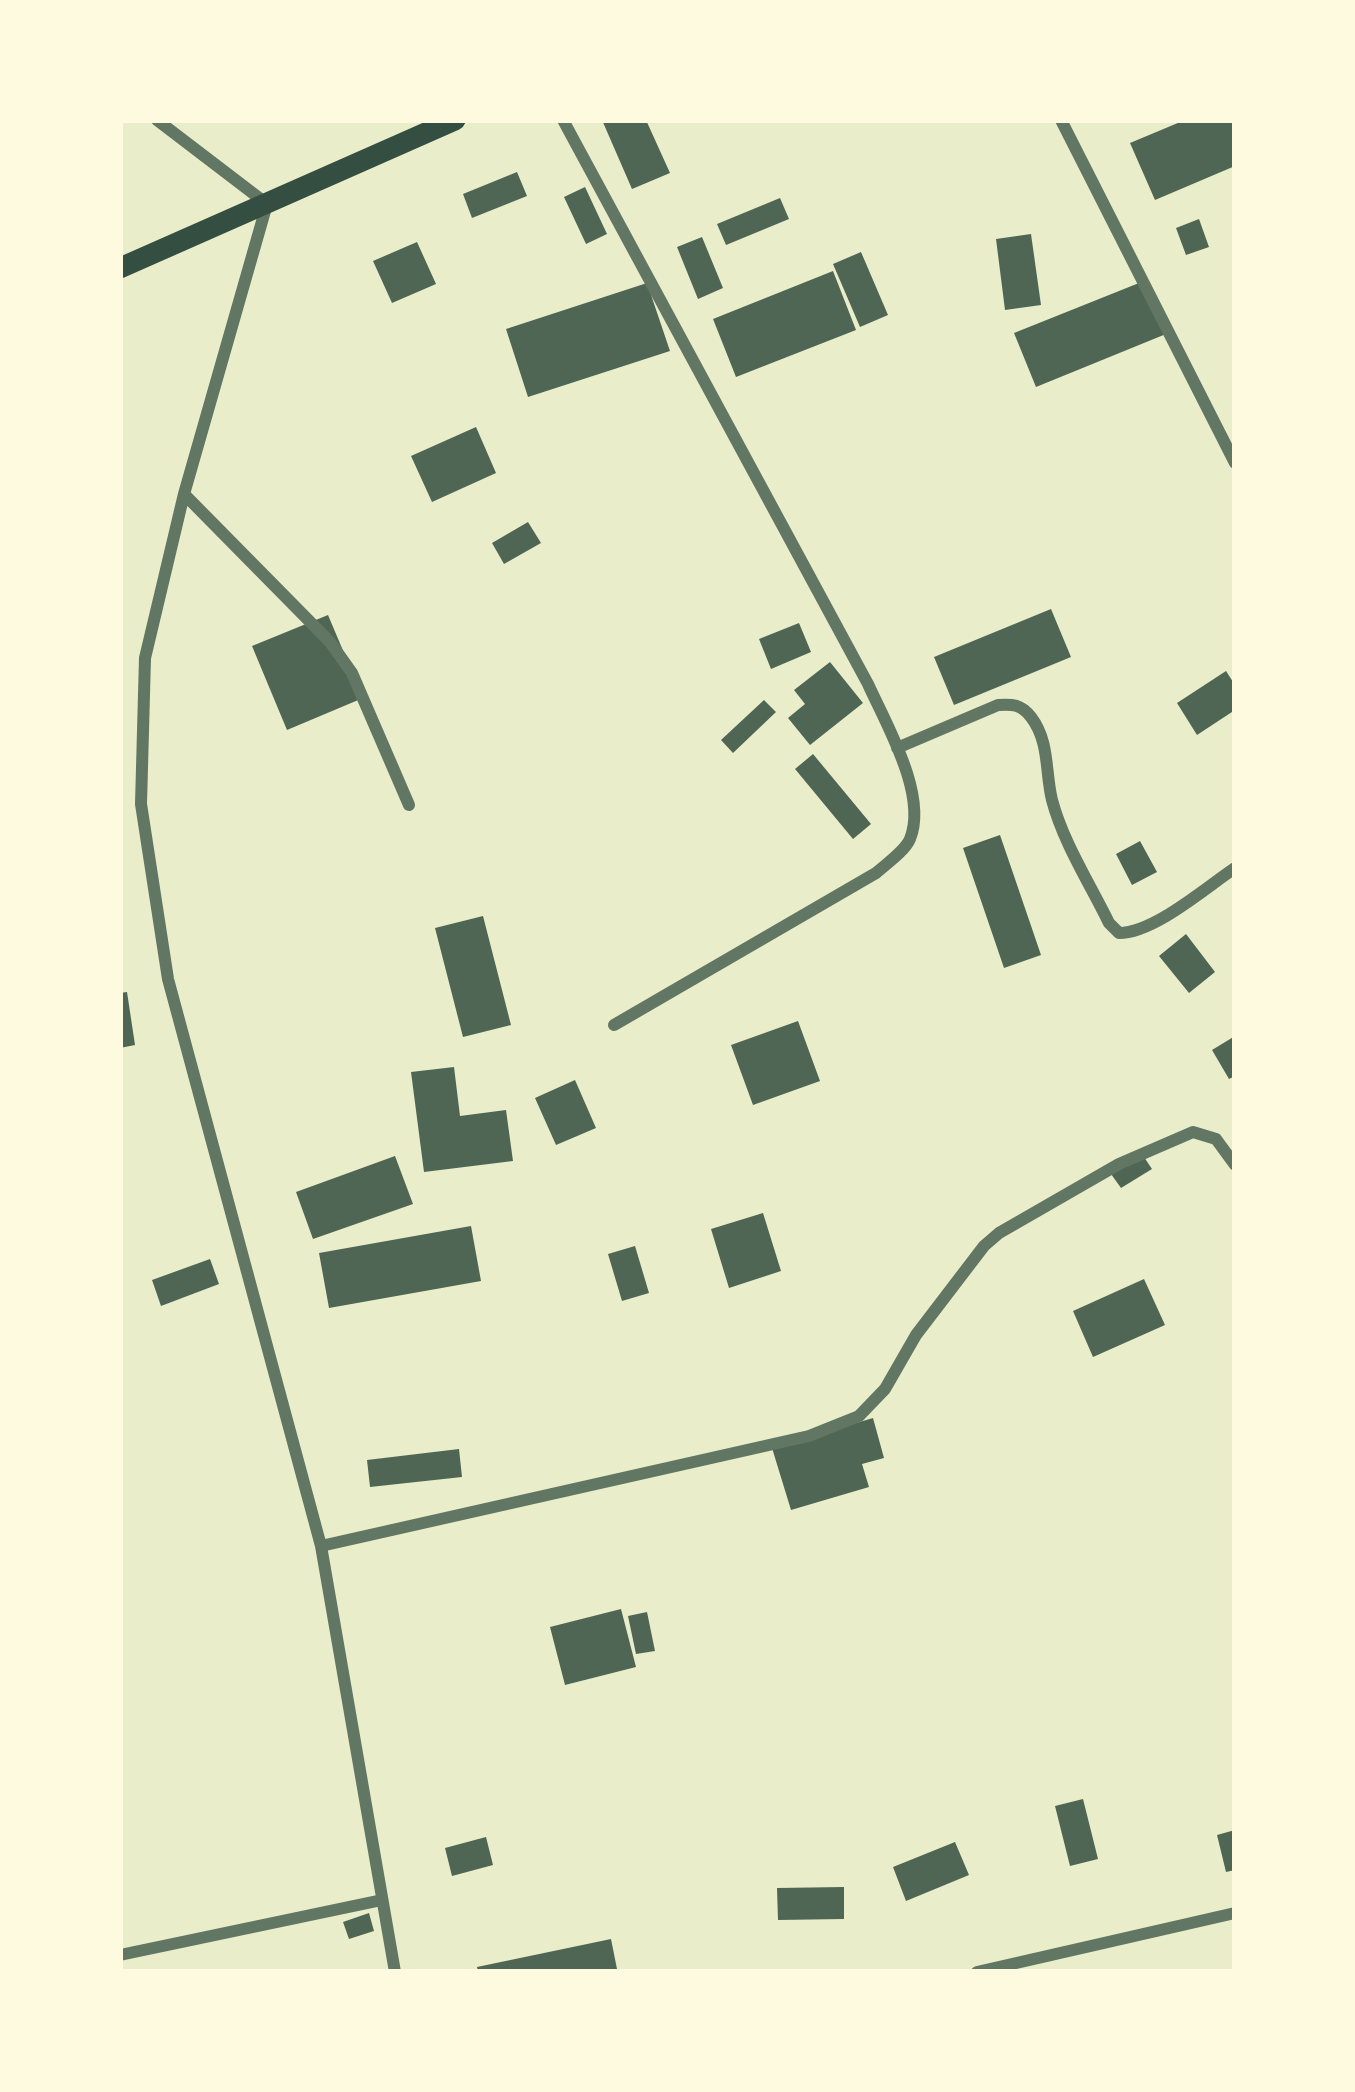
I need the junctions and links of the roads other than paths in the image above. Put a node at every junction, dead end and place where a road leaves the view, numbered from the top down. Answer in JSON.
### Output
{"nodes":[{"id":1,"x":157,"y":120,"type":"edge"},
{"id":2,"x":454,"y":120,"type":"edge"},
{"id":3,"x":563,"y":120,"type":"edge"},
{"id":4,"x":1061,"y":120,"type":"edge"},
{"id":5,"x":267,"y":204,"type":"junction"},
{"id":6,"x":120,"y":268,"type":"edge"},
{"id":7,"x":1235,"y":463,"type":"edge"},
{"id":8,"x":184,"y":494,"type":"junction"},
{"id":9,"x":897,"y":748,"type":"junction"},
{"id":10,"x":409,"y":805,"type":"dead end"},
{"id":11,"x":1235,"y":868,"type":"edge"},
{"id":12,"x":614,"y":1025,"type":"dead end"},
{"id":13,"x":1235,"y":1165,"type":"edge"},
{"id":14,"x":321,"y":1546,"type":"junction"},
{"id":15,"x":382,"y":1900,"type":"junction"},
{"id":16,"x":1235,"y":1913,"type":"edge"},
{"id":17,"x":120,"y":1955,"type":"edge"},
{"id":18,"x":395,"y":1972,"type":"edge"},
{"id":19,"x":976,"y":1972,"type":"edge"}],
"edges":[{"from":1,"to":5,"type":"street"},
{"from":2,"to":5,"type":"main road"},
{"from":3,"to":9,"type":"street"},
{"from":4,"to":7,"type":"street"},
{"from":5,"to":6,"type":"main road"},
{"from":5,"to":8,"type":"street"},
{"from":8,"to":10,"type":"street"},
{"from":8,"to":14,"type":"street"},
{"from":9,"to":11,"type":"street"},
{"from":9,"to":12,"type":"street"},
{"from":13,"to":14,"type":"street"},
{"from":14,"to":15,"type":"street"},
{"from":15,"to":17,"type":"street"},
{"from":15,"to":18,"type":"street"},
{"from":16,"to":19,"type":"street"}]}
